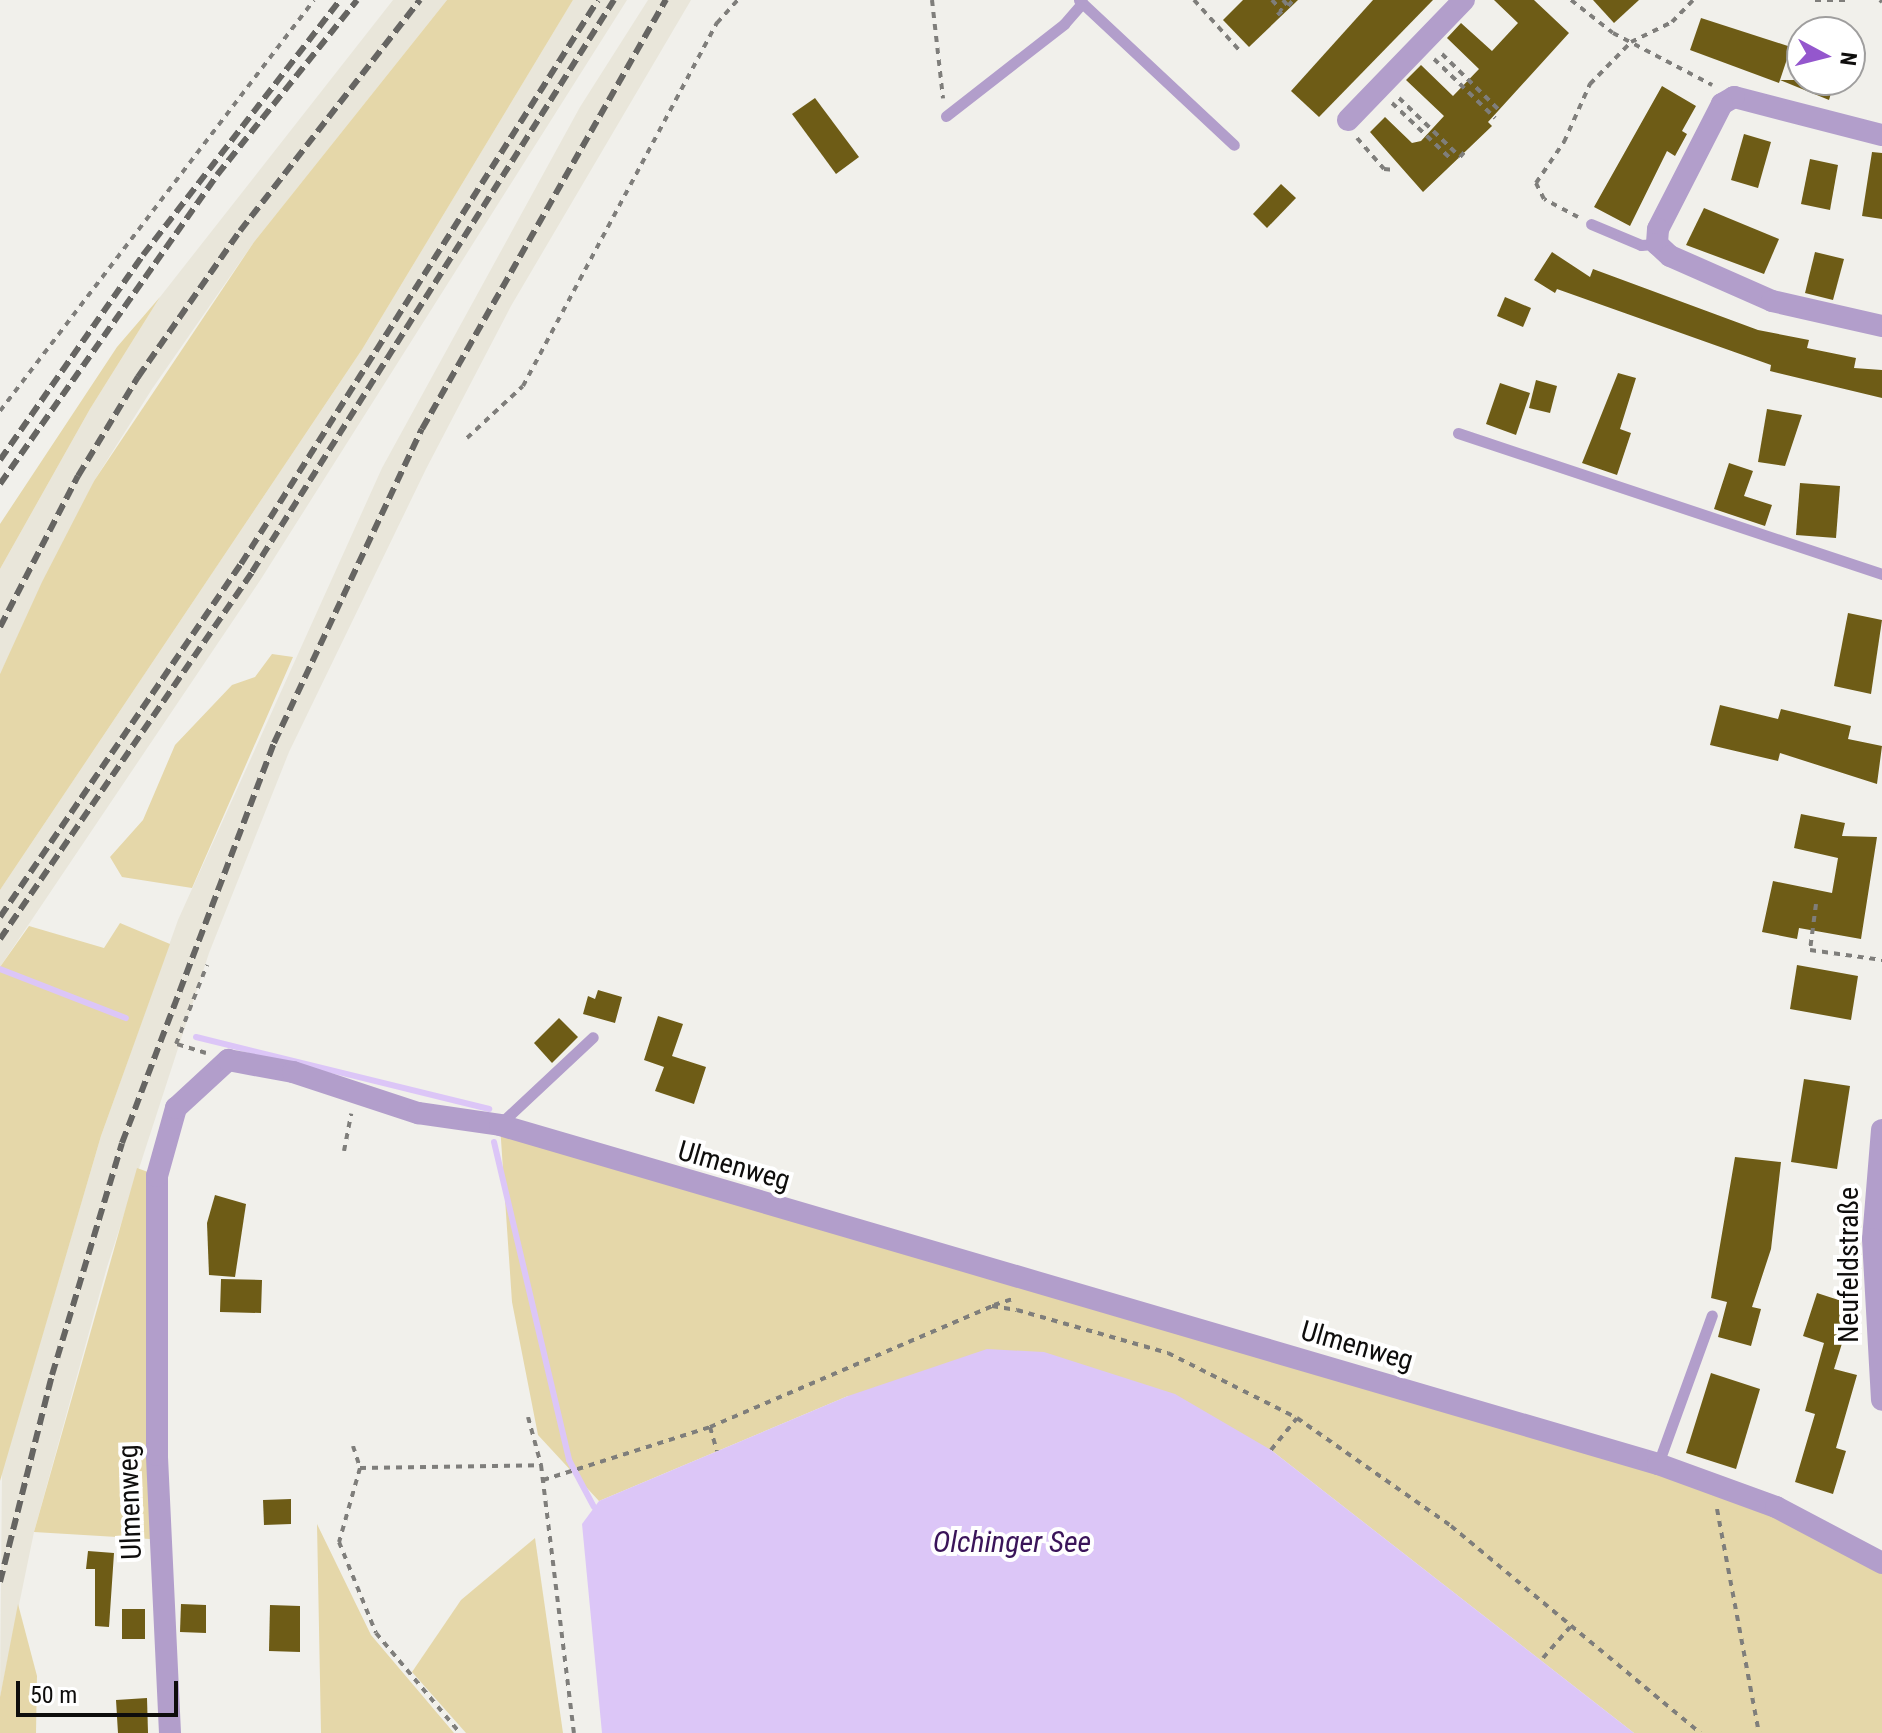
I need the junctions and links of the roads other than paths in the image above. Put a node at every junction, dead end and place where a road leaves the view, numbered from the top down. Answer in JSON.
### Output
{"nodes":[{"id":1,"x":1464,"y":0,"type":"edge"},
{"id":2,"x":1080,"y":2,"type":"edge"},
{"id":3,"x":946,"y":116,"type":"road end"},
{"id":4,"x":1348,"y":120,"type":"road end"},
{"id":5,"x":1882,"y":135,"type":"edge"},
{"id":6,"x":1234,"y":145,"type":"dead end"},
{"id":7,"x":1591,"y":224,"type":"road end"},
{"id":8,"x":1657,"y":244,"type":"junction"},
{"id":9,"x":1882,"y":326,"type":"edge"},
{"id":10,"x":1458,"y":433,"type":"dead end"},
{"id":11,"x":1882,"y":574,"type":"edge"},
{"id":12,"x":593,"y":1037,"type":"dead end"},
{"id":13,"x":500,"y":1125,"type":"junction"},
{"id":14,"x":1882,"y":1130,"type":"edge"},
{"id":15,"x":1712,"y":1315,"type":"dead end"},
{"id":16,"x":1882,"y":1400,"type":"edge"},
{"id":17,"x":1658,"y":1464,"type":"junction"},
{"id":18,"x":1882,"y":1563,"type":"edge"},
{"id":19,"x":170,"y":1733,"type":"edge"}],
"edges":[{"from":1,"to":4,"type":"street"},
{"from":2,"to":3,"type":"lane"},
{"from":2,"to":6,"type":"lane"},
{"from":5,"to":8,"type":"street"},
{"from":7,"to":8,"type":"lane"},
{"from":8,"to":9,"type":"street"},
{"from":10,"to":11,"type":"lane"},
{"from":12,"to":13,"type":"lane"},
{"from":13,"to":17,"type":"street","name":"Ulmenweg"},
{"from":13,"to":19,"type":"street","name":"Ulmenweg"},
{"from":14,"to":16,"type":"street","name":"Neufeldstraße"},
{"from":15,"to":17,"type":"lane"},
{"from":17,"to":18,"type":"street","name":"Ulmenweg"}]}
